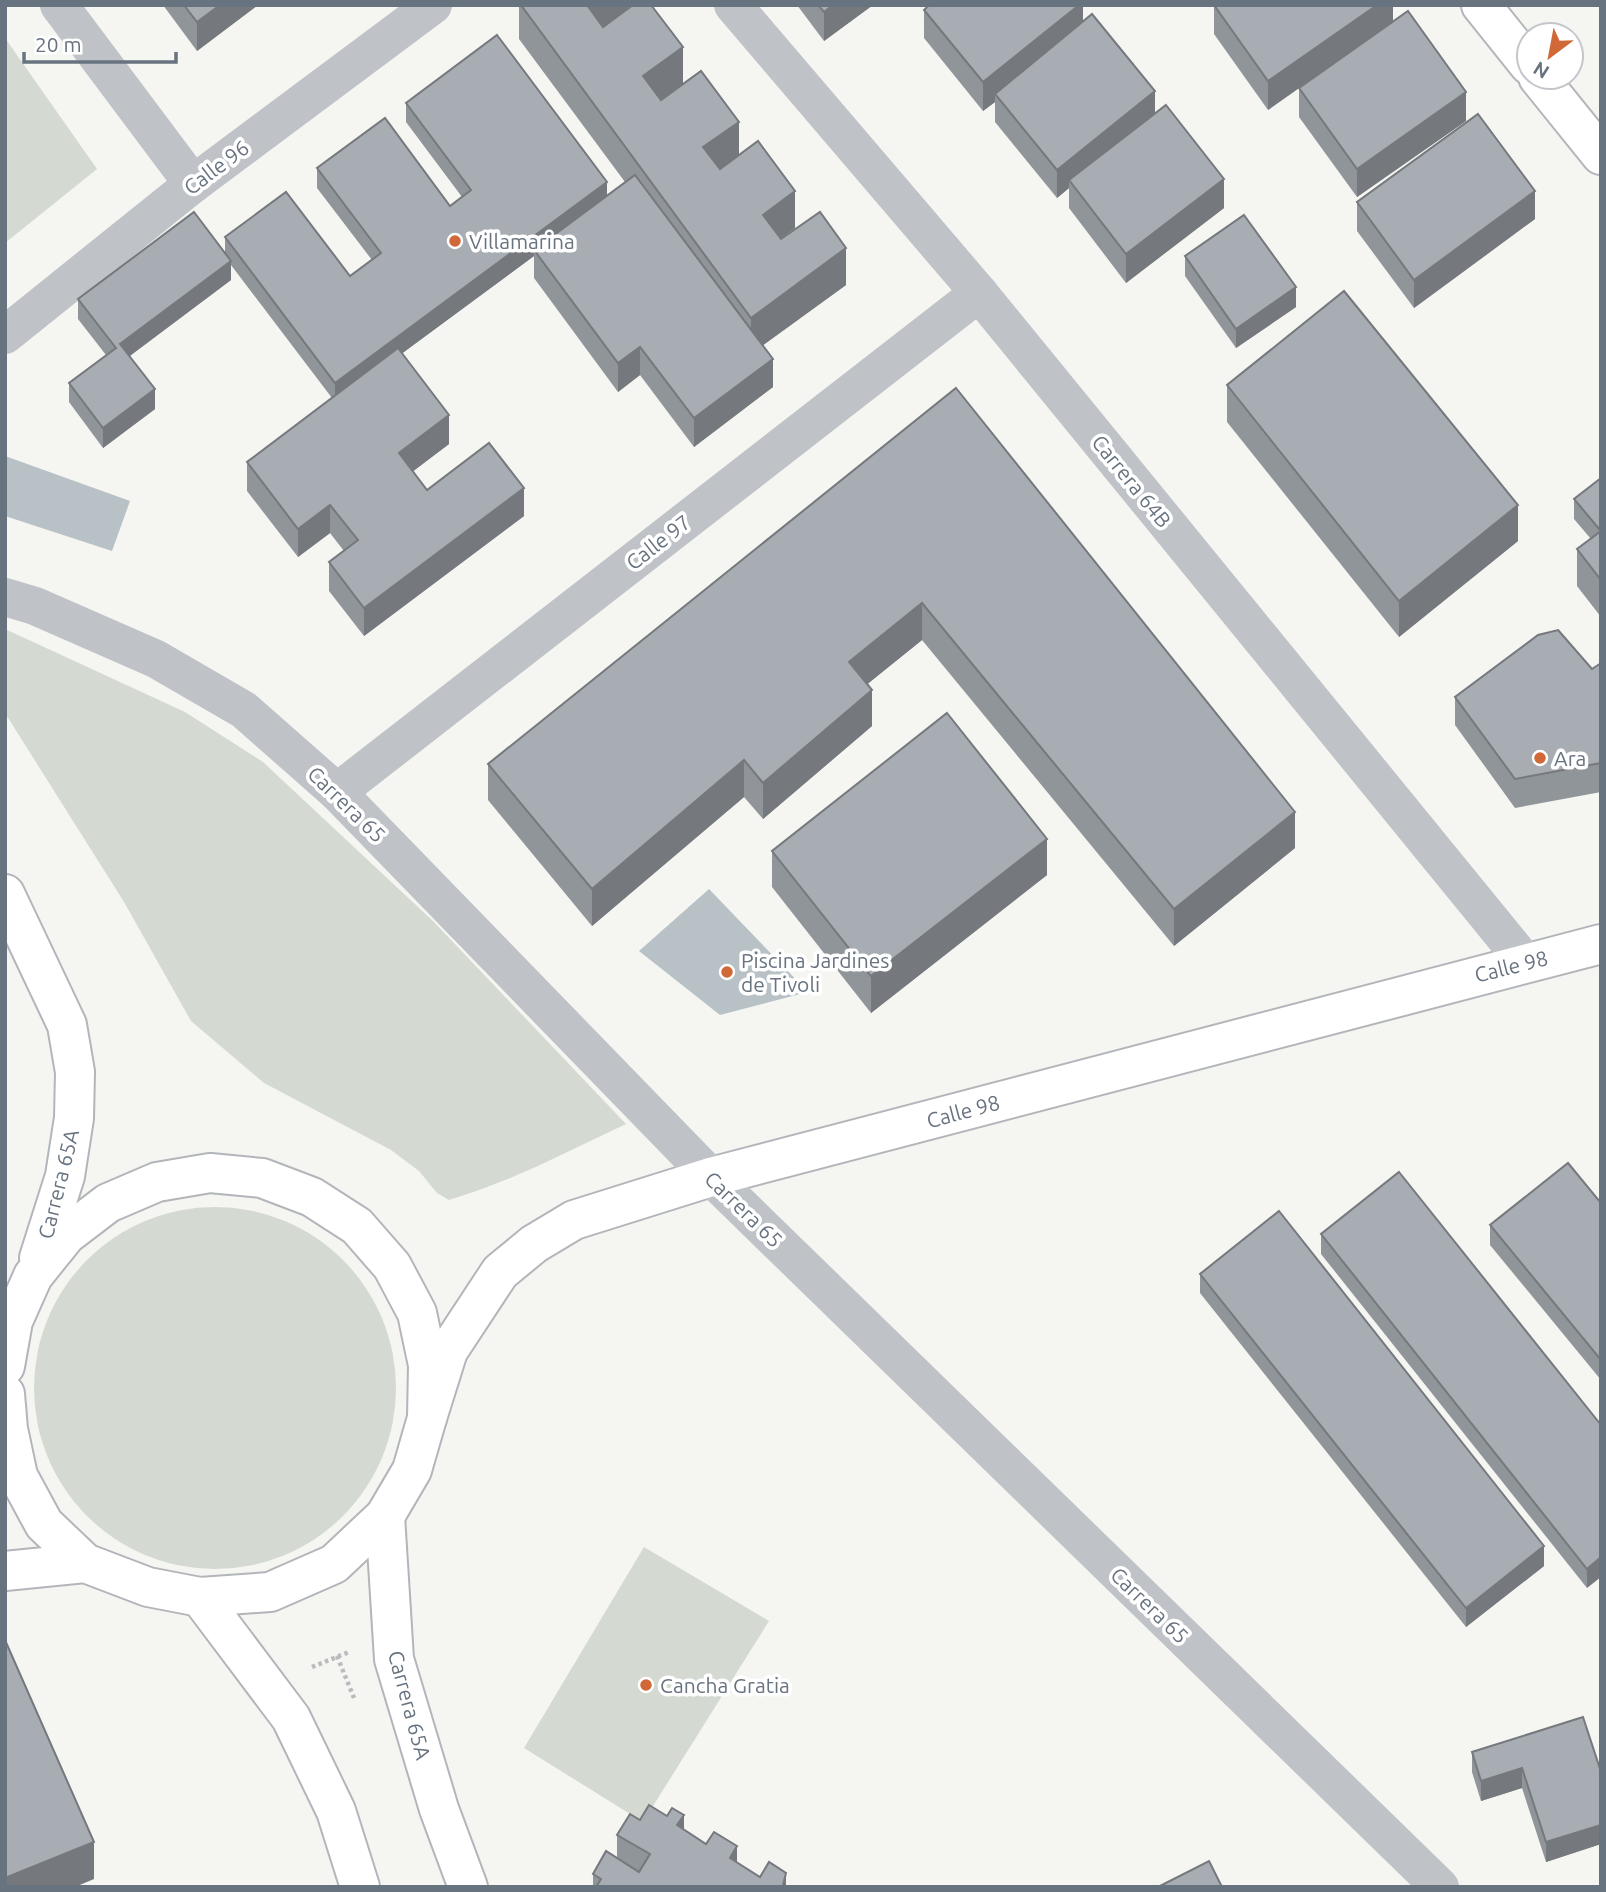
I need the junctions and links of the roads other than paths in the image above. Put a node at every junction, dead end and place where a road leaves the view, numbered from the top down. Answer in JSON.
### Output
{"nodes":[{"id":1,"x":59,"y":5,"type":"edge"},
{"id":2,"x":433,"y":5,"type":"edge"},
{"id":3,"x":733,"y":5,"type":"edge"},
{"id":4,"x":1481,"y":5,"type":"edge"},
{"id":5,"x":1515,"y":48,"type":"edge"},
{"id":6,"x":1549,"y":91,"type":"edge"},
{"id":7,"x":1601,"y":155,"type":"edge"},
{"id":8,"x":193,"y":184,"type":"junction"},
{"id":9,"x":979,"y":293,"type":"junction"},
{"id":10,"x":5,"y":335,"type":"edge"},
{"id":11,"x":5,"y":597,"type":"edge"},
{"id":12,"x":337,"y":792,"type":"junction"},
{"id":13,"x":5,"y":894,"type":"edge"},
{"id":14,"x":1601,"y":944,"type":"edge"},
{"id":15,"x":1525,"y":962,"type":"junction"},
{"id":16,"x":711,"y":1177,"type":"junction"},
{"id":17,"x":33,"y":1276,"type":"junction"},
{"id":18,"x":9,"y":1325,"type":"edge"},
{"id":19,"x":5,"y":1366,"type":"edge"},
{"id":20,"x":5,"y":1394,"type":"edge"},
{"id":21,"x":427,"y":1418,"type":"junction"},
{"id":22,"x":385,"y":1516,"type":"junction"},
{"id":23,"x":85,"y":1563,"type":"junction"},
{"id":24,"x":5,"y":1571,"type":"edge"},
{"id":25,"x":200,"y":1597,"type":"junction"},
{"id":26,"x":360,"y":1887,"type":"edge"},
{"id":27,"x":468,"y":1887,"type":"edge"},
{"id":28,"x":1440,"y":1887,"type":"edge"}],
"edges":[{"from":1,"to":8,"type":"street"},
{"from":2,"to":8,"type":"street","name":"Calle 96"},
{"from":3,"to":9,"type":"street","name":"Carrera 64B"},
{"from":4,"to":5,"type":"street"},
{"from":6,"to":7,"type":"street"},
{"from":8,"to":10,"type":"street","name":"Calle 96"},
{"from":9,"to":12,"type":"street","name":"Calle 97"},
{"from":9,"to":15,"type":"street","name":"Carrera 64B"},
{"from":11,"to":12,"type":"street","name":"Carrera 65"},
{"from":12,"to":16,"type":"street","name":"Carrera 65"},
{"from":13,"to":17,"type":"street","name":"Carrera 65A"},
{"from":14,"to":15,"type":"street","name":"Calle 98"},
{"from":15,"to":16,"type":"street","name":"Calle 98"},
{"from":16,"to":21,"type":"street","name":"Calle 98"},
{"from":16,"to":28,"type":"street","name":"Carrera 65"},
{"from":17,"to":18,"type":"street"},
{"from":17,"to":21,"type":"street"},
{"from":18,"to":19,"type":"street"},
{"from":20,"to":23,"type":"street"},
{"from":21,"to":22,"type":"street"},
{"from":22,"to":25,"type":"street"},
{"from":22,"to":27,"type":"street","name":"Carrera 65A"},
{"from":23,"to":24,"type":"street"},
{"from":23,"to":25,"type":"street"},
{"from":25,"to":26,"type":"street"}]}
